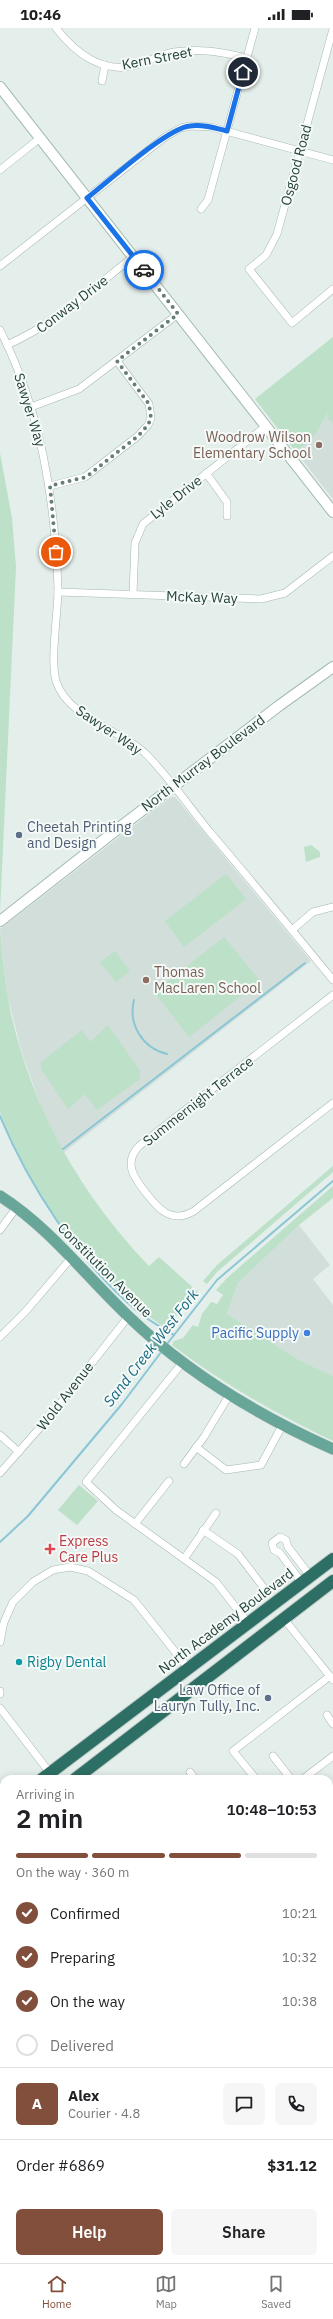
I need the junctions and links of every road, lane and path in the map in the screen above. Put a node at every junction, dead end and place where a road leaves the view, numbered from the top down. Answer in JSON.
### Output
{"nodes":[{"id":1,"x":56,"y":28,"type":"edge"},
{"id":2,"x":255,"y":28,"type":"edge"},
{"id":3,"x":333,"y":29,"type":"edge"},
{"id":4,"x":247,"y":58,"type":"junction"},
{"id":5,"x":105,"y":65,"type":"junction"},
{"id":6,"x":102,"y":81,"type":"dead end"},
{"id":7,"x":0,"y":87,"type":"edge"},
{"id":8,"x":227,"y":131,"type":"junction"},
{"id":9,"x":40,"y":138,"type":"junction"},
{"id":10,"x":300,"y":151,"type":"junction"},
{"id":11,"x":333,"y":160,"type":"edge"},
{"id":12,"x":0,"y":170,"type":"edge"},
{"id":13,"x":87,"y":198,"type":"junction"},
{"id":14,"x":200,"y":209,"type":"dead end"},
{"id":15,"x":134,"y":257,"type":"junction"},
{"id":16,"x":0,"y":266,"type":"edge"},
{"id":17,"x":333,"y":289,"type":"edge"},
{"id":18,"x":178,"y":314,"type":"junction"},
{"id":19,"x":0,"y":330,"type":"edge"},
{"id":20,"x":7,"y":345,"type":"junction"},
{"id":21,"x":117,"y":361,"type":"junction"},
{"id":22,"x":31,"y":407,"type":"junction"},
{"id":23,"x":266,"y":426,"type":"junction"},
{"id":24,"x":206,"y":473,"type":"junction"},
{"id":25,"x":50,"y":486,"type":"junction"},
{"id":26,"x":333,"y":512,"type":"edge"},
{"id":27,"x":227,"y":516,"type":"dead end"},
{"id":28,"x":333,"y":556,"type":"edge"},
{"id":29,"x":58,"y":592,"type":"junction"},
{"id":30,"x":133,"y":594,"type":"junction"},
{"id":31,"x":333,"y":667,"type":"edge"},
{"id":32,"x":173,"y":787,"type":"junction"},
{"id":33,"x":333,"y":906,"type":"edge"},
{"id":34,"x":0,"y":921,"type":"edge"},
{"id":35,"x":292,"y":930,"type":"junction"},
{"id":36,"x":333,"y":980,"type":"edge"},
{"id":37,"x":333,"y":995,"type":"edge"},
{"id":38,"x":333,"y":1103,"type":"edge"},
{"id":39,"x":0,"y":1196,"type":"edge"},
{"id":40,"x":17,"y":1207,"type":"junction"},
{"id":41,"x":0,"y":1230,"type":"edge"},
{"id":42,"x":72,"y":1257,"type":"junction"},
{"id":43,"x":128,"y":1317,"type":"junction"},
{"id":44,"x":0,"y":1337,"type":"edge"},
{"id":45,"x":179,"y":1360,"type":"junction"},
{"id":46,"x":230,"y":1394,"type":"junction"},
{"id":47,"x":283,"y":1424,"type":"junction"},
{"id":48,"x":197,"y":1433,"type":"dead end"},
{"id":49,"x":0,"y":1434,"type":"edge"},
{"id":50,"x":204,"y":1437,"type":"junction"},
{"id":51,"x":196,"y":1447,"type":"junction"},
{"id":52,"x":333,"y":1448,"type":"edge"},
{"id":53,"x":19,"y":1452,"type":"junction"},
{"id":54,"x":184,"y":1464,"type":"dead end"},
{"id":55,"x":0,"y":1473,"type":"edge"},
{"id":56,"x":169,"y":1481,"type":"dead end"},
{"id":57,"x":216,"y":1513,"type":"dead end"},
{"id":58,"x":135,"y":1524,"type":"junction"},
{"id":59,"x":203,"y":1530,"type":"junction"},
{"id":60,"x":184,"y":1559,"type":"junction"},
{"id":61,"x":333,"y":1559,"type":"edge"},
{"id":62,"x":307,"y":1580,"type":"junction"},
{"id":63,"x":333,"y":1582,"type":"edge"},
{"id":64,"x":267,"y":1592,"type":"dead end"},
{"id":65,"x":284,"y":1619,"type":"junction"},
{"id":66,"x":248,"y":1623,"type":"junction"},
{"id":67,"x":0,"y":1642,"type":"edge"},
{"id":68,"x":188,"y":1668,"type":"junction"},
{"id":69,"x":332,"y":1678,"type":"edge"},
{"id":70,"x":0,"y":1708,"type":"edge"},
{"id":71,"x":327,"y":1715,"type":"dead end"},
{"id":72,"x":333,"y":1724,"type":"edge"},
{"id":73,"x":274,"y":1756,"type":"dead end"},
{"id":74,"x":333,"y":1756,"type":"edge"},
{"id":75,"x":190,"y":1772,"type":"dead end"},
{"id":76,"x":46,"y":1775,"type":"edge"},
{"id":77,"x":50,"y":1775,"type":"edge"},
{"id":78,"x":80,"y":1775,"type":"edge"},
{"id":79,"x":192,"y":1775,"type":"edge"},
{"id":80,"x":253,"y":1775,"type":"edge"},
{"id":81,"x":288,"y":1775,"type":"edge"},
{"id":82,"x":308,"y":1775,"type":"edge"}],
"edges":[{"from":1,"to":5,"type":"street","name":"Kern Street"},
{"from":2,"to":4,"type":"street"},
{"from":3,"to":10,"type":"street","name":"Osgood Road"},
{"from":4,"to":5,"type":"street","name":"Kern Street"},
{"from":4,"to":8,"type":"street"},
{"from":5,"to":6,"type":"street"},
{"from":7,"to":9,"type":"main road"},
{"from":8,"to":10,"type":"street"},
{"from":8,"to":13,"type":"street"},
{"from":8,"to":14,"type":"street"},
{"from":9,"to":12,"type":"street"},
{"from":9,"to":13,"type":"main road"},
{"from":10,"to":11,"type":"street"},
{"from":10,"to":17,"type":"street","name":"Osgood Road"},
{"from":13,"to":15,"type":"main road"},
{"from":13,"to":16,"type":"street"},
{"from":15,"to":18,"type":"main road"},
{"from":15,"to":20,"type":"street","name":"Conway Drive"},
{"from":18,"to":21,"type":"street"},
{"from":18,"to":23,"type":"main road"},
{"from":19,"to":20,"type":"street","name":"Sawyer Way"},
{"from":20,"to":22,"type":"street","name":"Sawyer Way"},
{"from":21,"to":22,"type":"street"},
{"from":21,"to":25,"type":"street"},
{"from":22,"to":25,"type":"street","name":"Sawyer Way"},
{"from":23,"to":24,"type":"street","name":"Lyle Drive"},
{"from":23,"to":26,"type":"main road"},
{"from":24,"to":27,"type":"street"},
{"from":24,"to":30,"type":"street","name":"Lyle Drive"},
{"from":25,"to":29,"type":"street","name":"Sawyer Way"},
{"from":28,"to":30,"type":"street","name":"McKay Way"},
{"from":29,"to":30,"type":"street","name":"McKay Way"},
{"from":29,"to":32,"type":"street","name":"Sawyer Way"},
{"from":31,"to":32,"type":"main road","name":"North Murray Boulevard"},
{"from":32,"to":34,"type":"main road","name":"North Murray Boulevard"},
{"from":32,"to":35,"type":"street","name":"Sawyer Way"},
{"from":33,"to":35,"type":"street"},
{"from":35,"to":36,"type":"street","name":"Sawyer Way"},
{"from":37,"to":38,"type":"street","name":"Summernight Terrace"},
{"from":39,"to":40,"type":"main road","name":"Constitution Avenue"},
{"from":40,"to":41,"type":"street"},
{"from":40,"to":42,"type":"main road","name":"Constitution Avenue"},
{"from":42,"to":43,"type":"main road","name":"Constitution Avenue"},
{"from":42,"to":44,"type":"street"},
{"from":43,"to":45,"type":"main road","name":"Constitution Avenue"},
{"from":43,"to":53,"type":"street","name":"Wold Avenue"},
{"from":45,"to":46,"type":"main road","name":"Constitution Avenue"},
{"from":45,"to":58,"type":"street"},
{"from":46,"to":47,"type":"main road","name":"Constitution Avenue"},
{"from":46,"to":50,"type":"street"},
{"from":47,"to":51,"type":"street"},
{"from":47,"to":52,"type":"main road","name":"Constitution Avenue"},
{"from":48,"to":50,"type":"street"},
{"from":49,"to":53,"type":"street"},
{"from":50,"to":51,"type":"street"},
{"from":51,"to":54,"type":"street"},
{"from":53,"to":55,"type":"street","name":"Wold Avenue"},
{"from":56,"to":58,"type":"street"},
{"from":57,"to":59,"type":"street"},
{"from":58,"to":60,"type":"street"},
{"from":59,"to":60,"type":"street"},
{"from":59,"to":64,"type":"street"},
{"from":60,"to":66,"type":"street"},
{"from":61,"to":62,"type":"highway","name":"North Academy Boulevard"},
{"from":62,"to":62,"type":"street"},
{"from":62,"to":66,"type":"highway","name":"North Academy Boulevard"},
{"from":63,"to":65,"type":"highway"},
{"from":65,"to":69,"type":"street"},
{"from":65,"to":78,"type":"highway"},
{"from":66,"to":68,"type":"highway","name":"North Academy Boulevard"},
{"from":67,"to":68,"type":"street"},
{"from":68,"to":77,"type":"highway","name":"North Academy Boulevard"},
{"from":69,"to":80,"type":"street"},
{"from":70,"to":76,"type":"street"},
{"from":71,"to":72,"type":"street"},
{"from":73,"to":81,"type":"street"},
{"from":74,"to":82,"type":"street"},
{"from":75,"to":79,"type":"street"}]}
